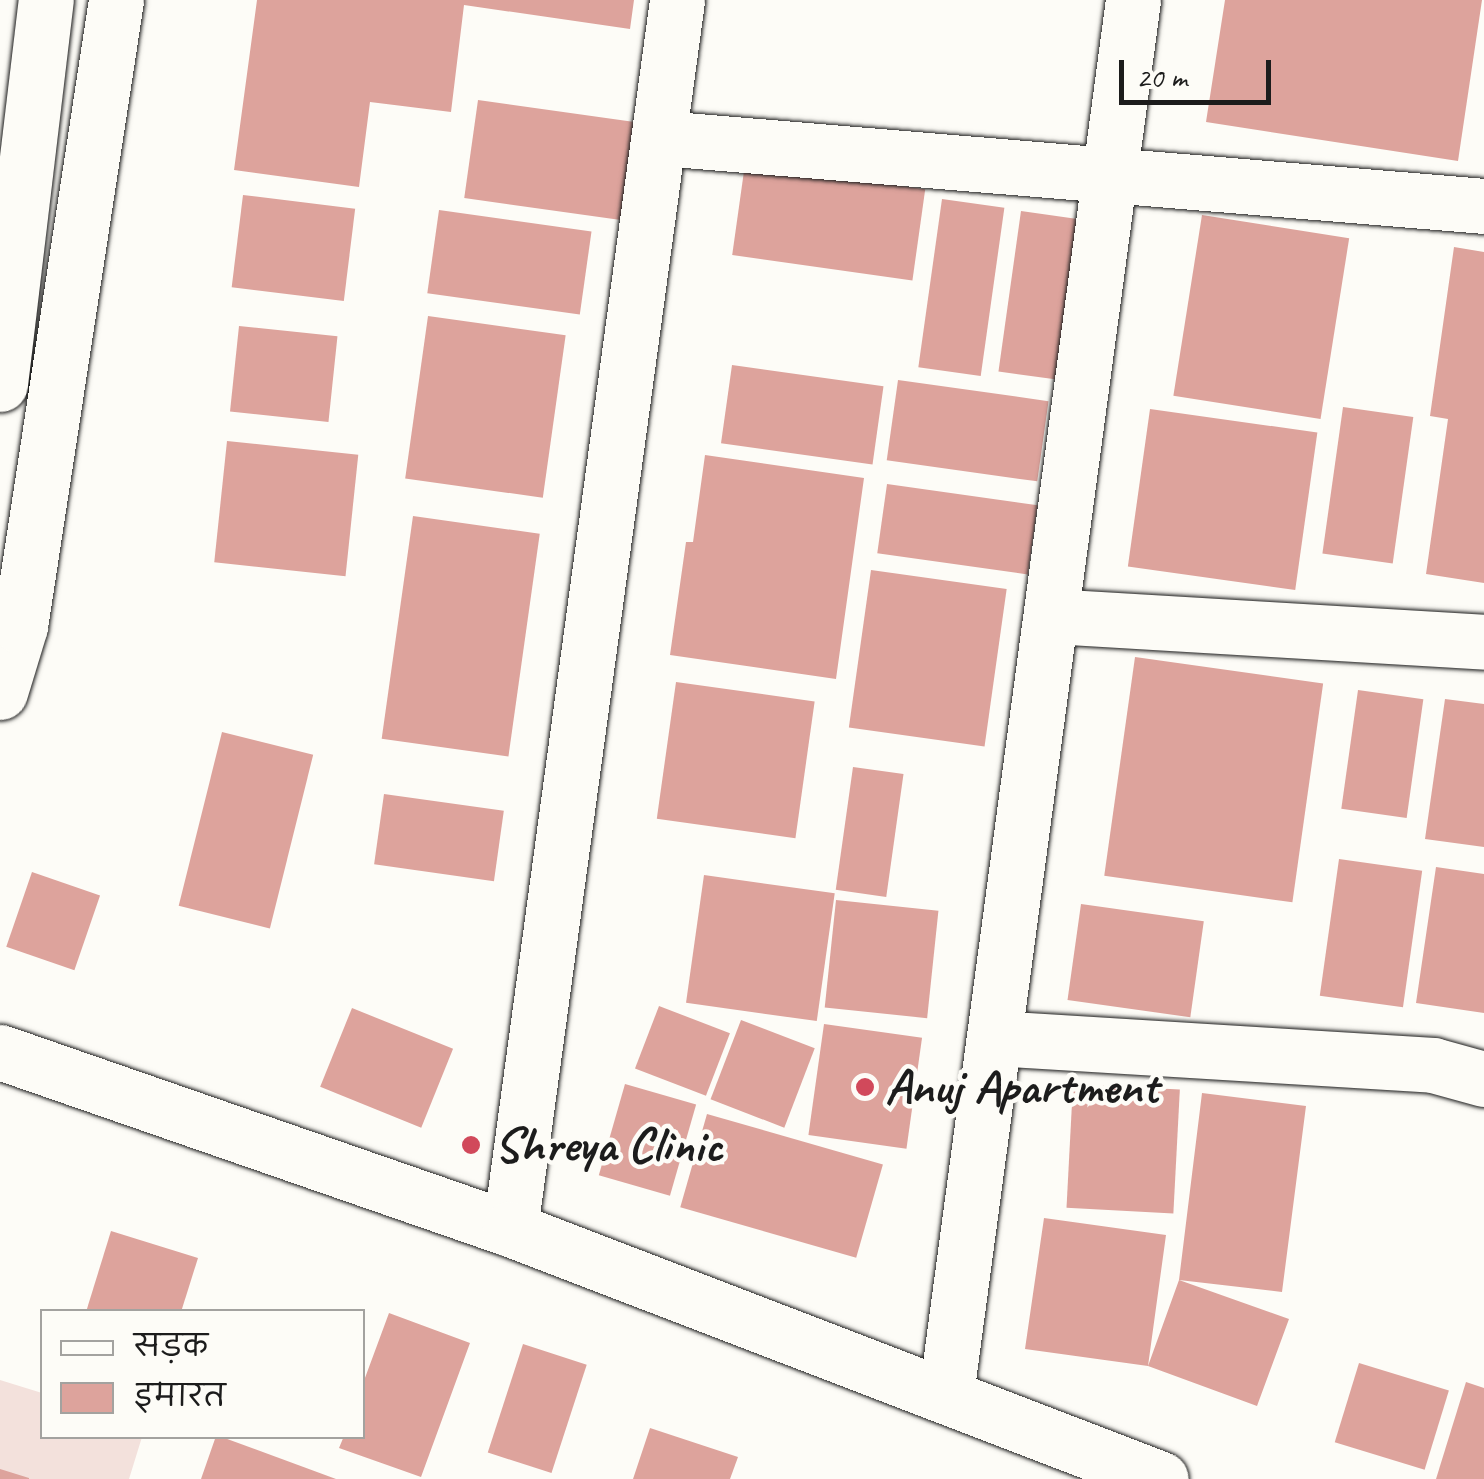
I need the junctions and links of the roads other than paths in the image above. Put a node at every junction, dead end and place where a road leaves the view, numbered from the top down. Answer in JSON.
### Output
{"nodes":[{"id":1,"x":46,"y":0,"type":"edge"},
{"id":2,"x":116,"y":0,"type":"edge"},
{"id":3,"x":677,"y":0,"type":"edge"},
{"id":4,"x":1133,"y":0,"type":"edge"},
{"id":5,"x":660,"y":138,"type":"junction"},
{"id":6,"x":1110,"y":174,"type":"junction"},
{"id":7,"x":1484,"y":206,"type":"edge"},
{"id":8,"x":0,"y":384,"type":"edge"},
{"id":9,"x":1051,"y":616,"type":"junction"},
{"id":10,"x":1484,"y":642,"type":"edge"},
{"id":11,"x":0,"y":692,"type":"edge"},
{"id":12,"x":994,"y":1038,"type":"junction"},
{"id":13,"x":0,"y":1052,"type":"edge"},
{"id":14,"x":1484,"y":1079,"type":"edge"},
{"id":15,"x":510,"y":1229,"type":"junction"},
{"id":16,"x":946,"y":1394,"type":"junction"},
{"id":17,"x":1162,"y":1479,"type":"edge"}],
"edges":[{"from":1,"to":8,"type":"street"},
{"from":2,"to":11,"type":"street"},
{"from":3,"to":5,"type":"street"},
{"from":4,"to":6,"type":"street"},
{"from":5,"to":6,"type":"street"},
{"from":5,"to":15,"type":"street"},
{"from":6,"to":7,"type":"street"},
{"from":6,"to":9,"type":"street"},
{"from":9,"to":10,"type":"street"},
{"from":9,"to":12,"type":"street"},
{"from":12,"to":14,"type":"street"},
{"from":12,"to":16,"type":"street"},
{"from":13,"to":15,"type":"street"},
{"from":15,"to":16,"type":"street"},
{"from":16,"to":17,"type":"street"}]}
